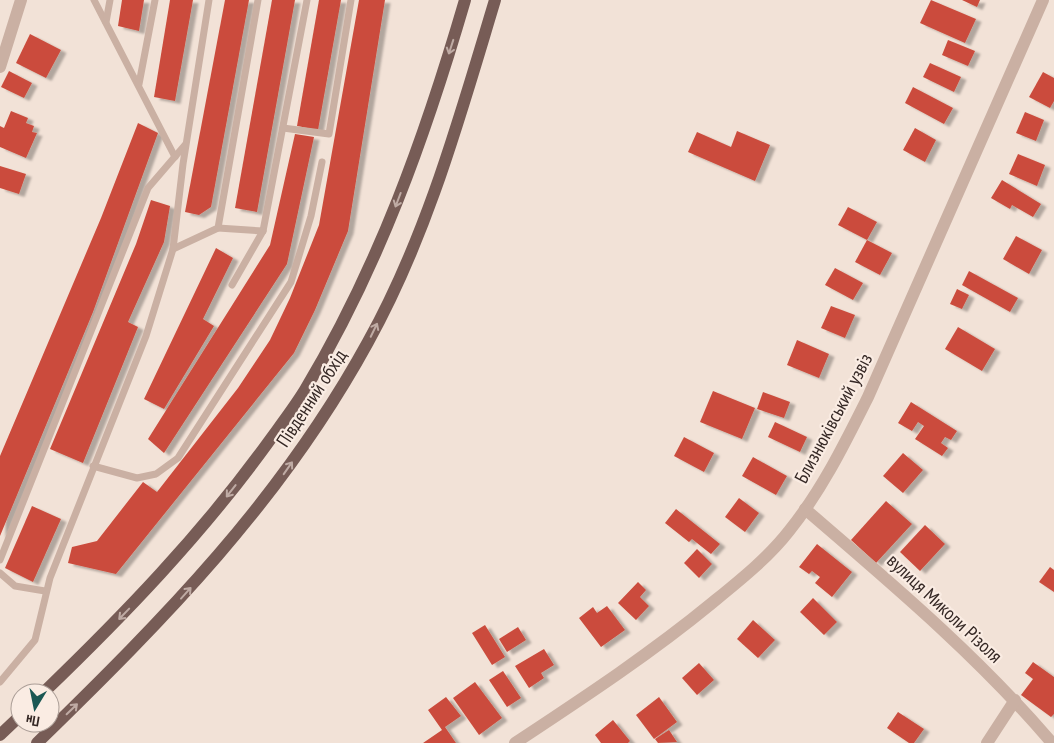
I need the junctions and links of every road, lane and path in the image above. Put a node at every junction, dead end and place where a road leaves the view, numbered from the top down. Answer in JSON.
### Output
{"nodes":[{"id":1,"x":21,"y":0,"type":"edge"},
{"id":2,"x":94,"y":0,"type":"edge"},
{"id":3,"x":110,"y":0,"type":"edge"},
{"id":4,"x":155,"y":0,"type":"edge"},
{"id":5,"x":209,"y":0,"type":"edge"},
{"id":6,"x":258,"y":0,"type":"edge"},
{"id":7,"x":307,"y":0,"type":"edge"},
{"id":8,"x":351,"y":0,"type":"edge"},
{"id":9,"x":465,"y":0,"type":"edge"},
{"id":10,"x":495,"y":0,"type":"edge"},
{"id":11,"x":1043,"y":0,"type":"edge"},
{"id":12,"x":106,"y":22,"type":"junction"},
{"id":13,"x":0,"y":66,"type":"edge"},
{"id":14,"x":139,"y":84,"type":"junction"},
{"id":15,"x":283,"y":128,"type":"junction"},
{"id":16,"x":186,"y":144,"type":"junction"},
{"id":17,"x":175,"y":157,"type":"junction"},
{"id":18,"x":322,"y":162,"type":"dead end"},
{"id":19,"x":218,"y":228,"type":"junction"},
{"id":20,"x":263,"y":231,"type":"junction"},
{"id":21,"x":173,"y":249,"type":"junction"},
{"id":22,"x":232,"y":285,"type":"dead end"},
{"id":23,"x":93,"y":466,"type":"junction"},
{"id":24,"x":805,"y":508,"type":"junction"},
{"id":25,"x":0,"y":560,"type":"edge"},
{"id":26,"x":0,"y":573,"type":"edge"},
{"id":27,"x":45,"y":591,"type":"junction"},
{"id":28,"x":0,"y":682,"type":"edge"},
{"id":29,"x":53,"y":683,"type":"edge"},
{"id":30,"x":1015,"y":700,"type":"junction"},
{"id":31,"x":10,"y":726,"type":"edge"},
{"id":32,"x":0,"y":735,"type":"edge"},
{"id":33,"x":37,"y":743,"type":"edge"},
{"id":34,"x":515,"y":743,"type":"edge"},
{"id":35,"x":987,"y":743,"type":"edge"},
{"id":36,"x":1052,"y":743,"type":"edge"}],
"edges":[{"from":1,"to":13,"type":"street"},
{"from":2,"to":12,"type":"lane"},
{"from":3,"to":12,"type":"lane"},
{"from":4,"to":14,"type":"lane"},
{"from":5,"to":16,"type":"lane"},
{"from":6,"to":19,"type":"lane"},
{"from":7,"to":15,"type":"lane"},
{"from":8,"to":15,"type":"lane"},
{"from":9,"to":29,"type":"main road","name":"Південний обхід","one_way":true},
{"from":33,"to":10,"type":"main road","name":"Південний обхід","one_way":true},
{"from":11,"to":24,"type":"street","name":"Близнюківський узвіз"},
{"from":12,"to":14,"type":"lane"},
{"from":14,"to":17,"type":"lane"},
{"from":15,"to":20,"type":"lane"},
{"from":16,"to":17,"type":"lane"},
{"from":16,"to":21,"type":"lane"},
{"from":17,"to":25,"type":"lane"},
{"from":18,"to":23,"type":"lane"},
{"from":19,"to":20,"type":"lane"},
{"from":19,"to":21,"type":"lane"},
{"from":20,"to":22,"type":"lane"},
{"from":21,"to":23,"type":"lane"},
{"from":23,"to":27,"type":"lane"},
{"from":24,"to":30,"type":"street","name":"вулиця Миколи Різоля"},
{"from":24,"to":34,"type":"street","name":"Близнюківський узвіз"},
{"from":26,"to":27,"type":"lane"},
{"from":27,"to":28,"type":"lane"},
{"from":30,"to":35,"type":"street"},
{"from":30,"to":36,"type":"street","name":"вулиця Миколи Різоля"},
{"from":31,"to":32,"type":"main road"}]}
